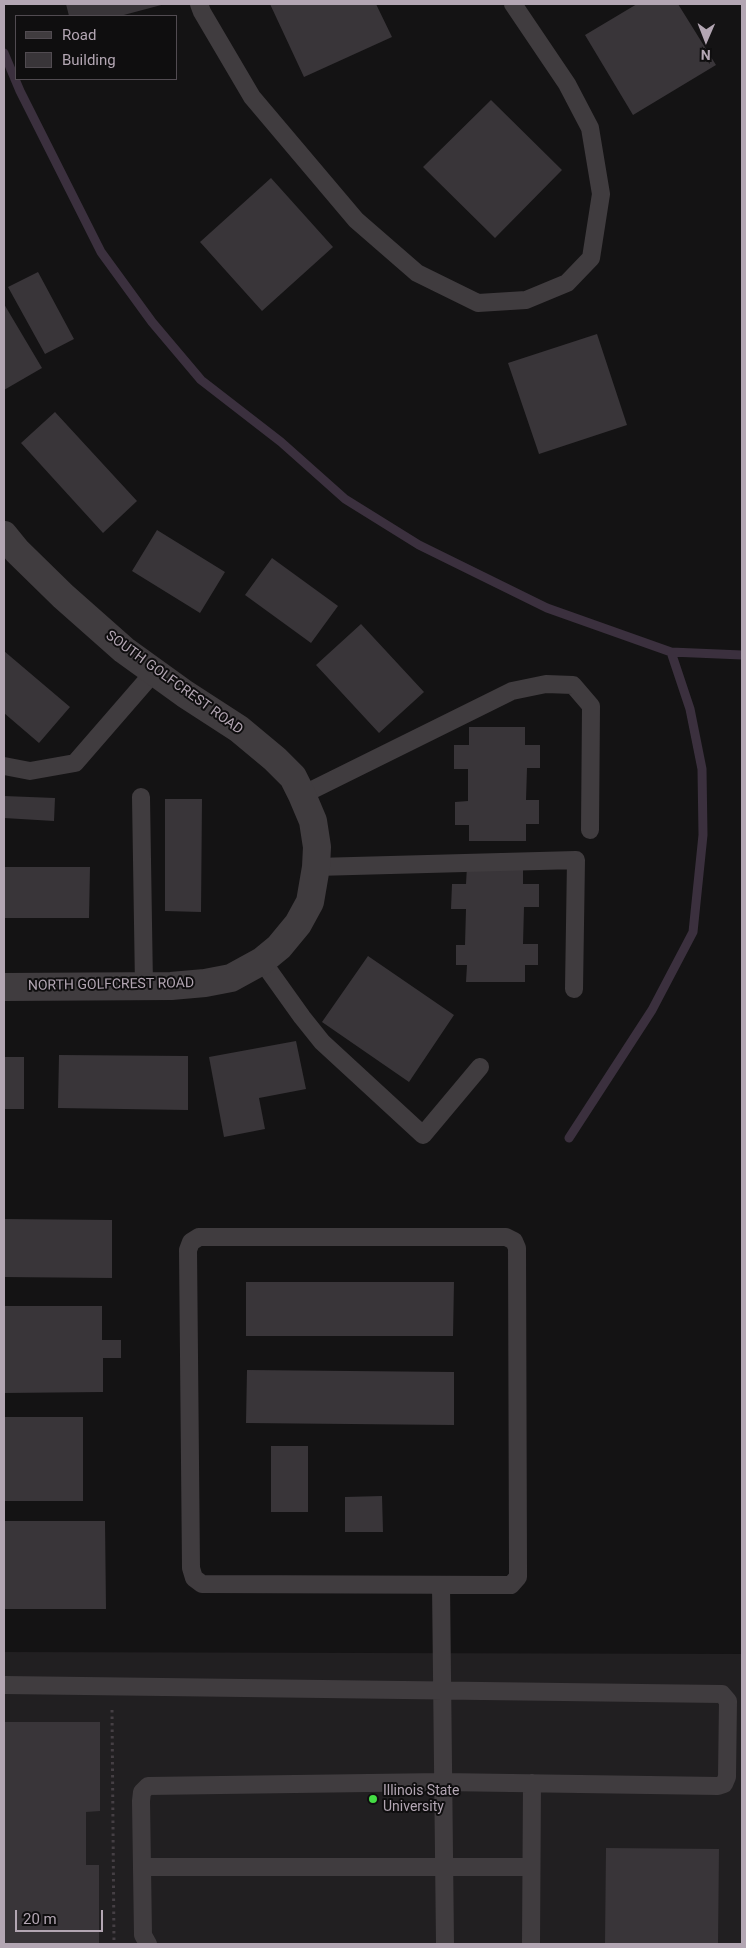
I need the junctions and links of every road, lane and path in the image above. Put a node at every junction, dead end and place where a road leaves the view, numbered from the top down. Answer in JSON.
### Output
{"nodes":[{"id":1,"x":199,"y":4,"type":"edge"},
{"id":2,"x":513,"y":4,"type":"edge"},
{"id":3,"x":4,"y":535,"type":"edge"},
{"id":4,"x":154,"y":672,"type":"junction"},
{"id":5,"x":4,"y":766,"type":"edge"},
{"id":6,"x":302,"y":795,"type":"junction"},
{"id":7,"x":141,"y":797,"type":"dead end"},
{"id":8,"x":590,"y":830,"type":"dead end"},
{"id":9,"x":317,"y":857,"type":"junction"},
{"id":10,"x":262,"y":961,"type":"junction"},
{"id":11,"x":144,"y":986,"type":"junction"},
{"id":12,"x":4,"y":987,"type":"edge"},
{"id":13,"x":574,"y":988,"type":"dead end"},
{"id":14,"x":480,"y":1066,"type":"dead end"},
{"id":15,"x":441,"y":1585,"type":"junction"},
{"id":16,"x":4,"y":1685,"type":"edge"},
{"id":17,"x":112,"y":1686,"type":"junction"},
{"id":18,"x":441,"y":1690,"type":"junction"},
{"id":19,"x":442,"y":1782,"type":"junction"},
{"id":20,"x":532,"y":1783,"type":"junction"},
{"id":21,"x":142,"y":1867,"type":"junction"},
{"id":22,"x":443,"y":1867,"type":"junction"},
{"id":23,"x":531,"y":1867,"type":"junction"},
{"id":24,"x":114,"y":1944,"type":"edge"},
{"id":25,"x":148,"y":1944,"type":"edge"},
{"id":26,"x":445,"y":1944,"type":"edge"},
{"id":27,"x":531,"y":1944,"type":"edge"}],
"edges":[{"from":1,"to":2,"type":"lane"},
{"from":3,"to":4,"type":"street","name":"SOUTH GOLFCREST ROAD"},
{"from":4,"to":5,"type":"lane"},
{"from":4,"to":6,"type":"street","name":"SOUTH GOLFCREST ROAD"},
{"from":6,"to":8,"type":"lane"},
{"from":6,"to":9,"type":"street","name":"SOUTH GOLFCREST ROAD"},
{"from":7,"to":11,"type":"lane"},
{"from":9,"to":10,"type":"street","name":"NORTH GOLFCREST ROAD"},
{"from":9,"to":13,"type":"lane"},
{"from":10,"to":11,"type":"street","name":"NORTH GOLFCREST ROAD"},
{"from":10,"to":14,"type":"lane"},
{"from":11,"to":12,"type":"street","name":"NORTH GOLFCREST ROAD"},
{"from":15,"to":15,"type":"lane"},
{"from":15,"to":18,"type":"lane"},
{"from":16,"to":17,"type":"lane"},
{"from":17,"to":18,"type":"lane"},
{"from":17,"to":24,"type":"path"},
{"from":18,"to":19,"type":"lane"},
{"from":18,"to":20,"type":"lane"},
{"from":19,"to":20,"type":"lane"},
{"from":19,"to":21,"type":"lane"},
{"from":19,"to":22,"type":"lane"},
{"from":20,"to":23,"type":"lane"},
{"from":21,"to":22,"type":"lane"},
{"from":21,"to":25,"type":"lane"},
{"from":22,"to":23,"type":"lane"},
{"from":22,"to":26,"type":"lane"},
{"from":23,"to":27,"type":"lane"}]}
